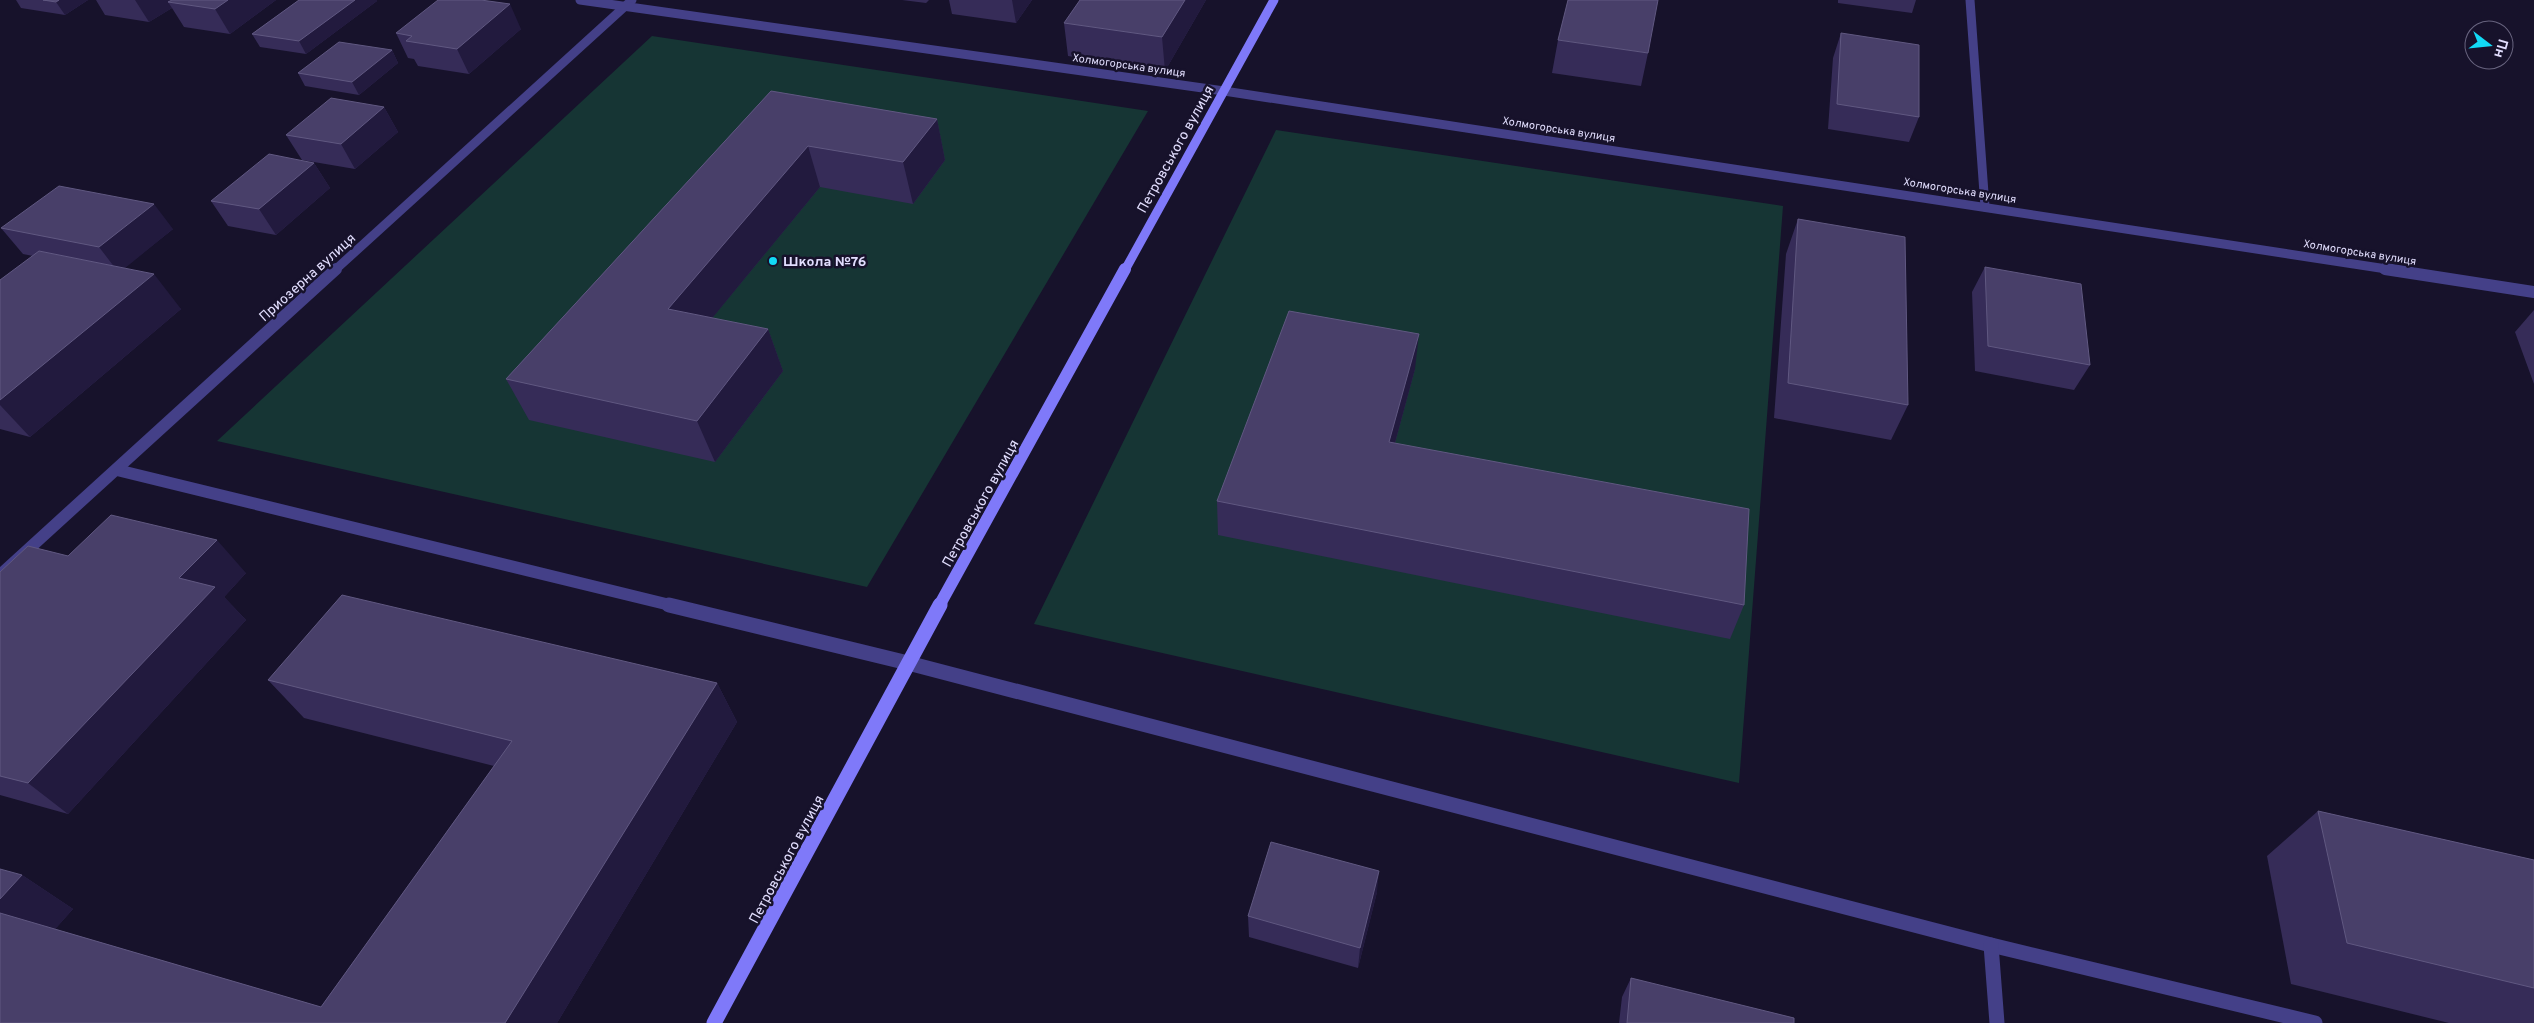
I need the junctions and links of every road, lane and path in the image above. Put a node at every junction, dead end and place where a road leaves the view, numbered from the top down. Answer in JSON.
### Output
{"nodes":[{"id":1,"x":580,"y":0,"type":"edge"},
{"id":2,"x":1274,"y":0,"type":"edge"},
{"id":3,"x":1970,"y":0,"type":"edge"},
{"id":4,"x":629,"y":3,"type":"edge"},
{"id":5,"x":1224,"y":91,"type":"junction"},
{"id":6,"x":1985,"y":207,"type":"junction"},
{"id":7,"x":2534,"y":292,"type":"edge"},
{"id":8,"x":117,"y":470,"type":"junction"},
{"id":9,"x":0,"y":575,"type":"edge"},
{"id":10,"x":908,"y":663,"type":"junction"},
{"id":11,"x":1991,"y":945,"type":"junction"},
{"id":12,"x":714,"y":1023,"type":"edge"},
{"id":13,"x":1997,"y":1023,"type":"edge"},
{"id":14,"x":2316,"y":1023,"type":"edge"}],
"edges":[{"from":1,"to":4,"type":"street","name":"Холмогорська вулиця"},
{"from":2,"to":5,"type":"main road","name":"Петровського вулиця"},
{"from":3,"to":6,"type":"street"},
{"from":4,"to":5,"type":"street","name":"Холмогорська вулиця"},
{"from":4,"to":8,"type":"street","name":"Приозерна вулиця"},
{"from":5,"to":6,"type":"street","name":"Холмогорська вулиця"},
{"from":5,"to":10,"type":"main road","name":"Петровського вулиця"},
{"from":6,"to":7,"type":"street","name":"Холмогорська вулиця"},
{"from":8,"to":9,"type":"street","name":"Приозерна вулиця"},
{"from":8,"to":10,"type":"street"},
{"from":10,"to":11,"type":"street"},
{"from":10,"to":12,"type":"main road","name":"Петровського вулиця"},
{"from":11,"to":13,"type":"street"},
{"from":11,"to":14,"type":"street"}]}
